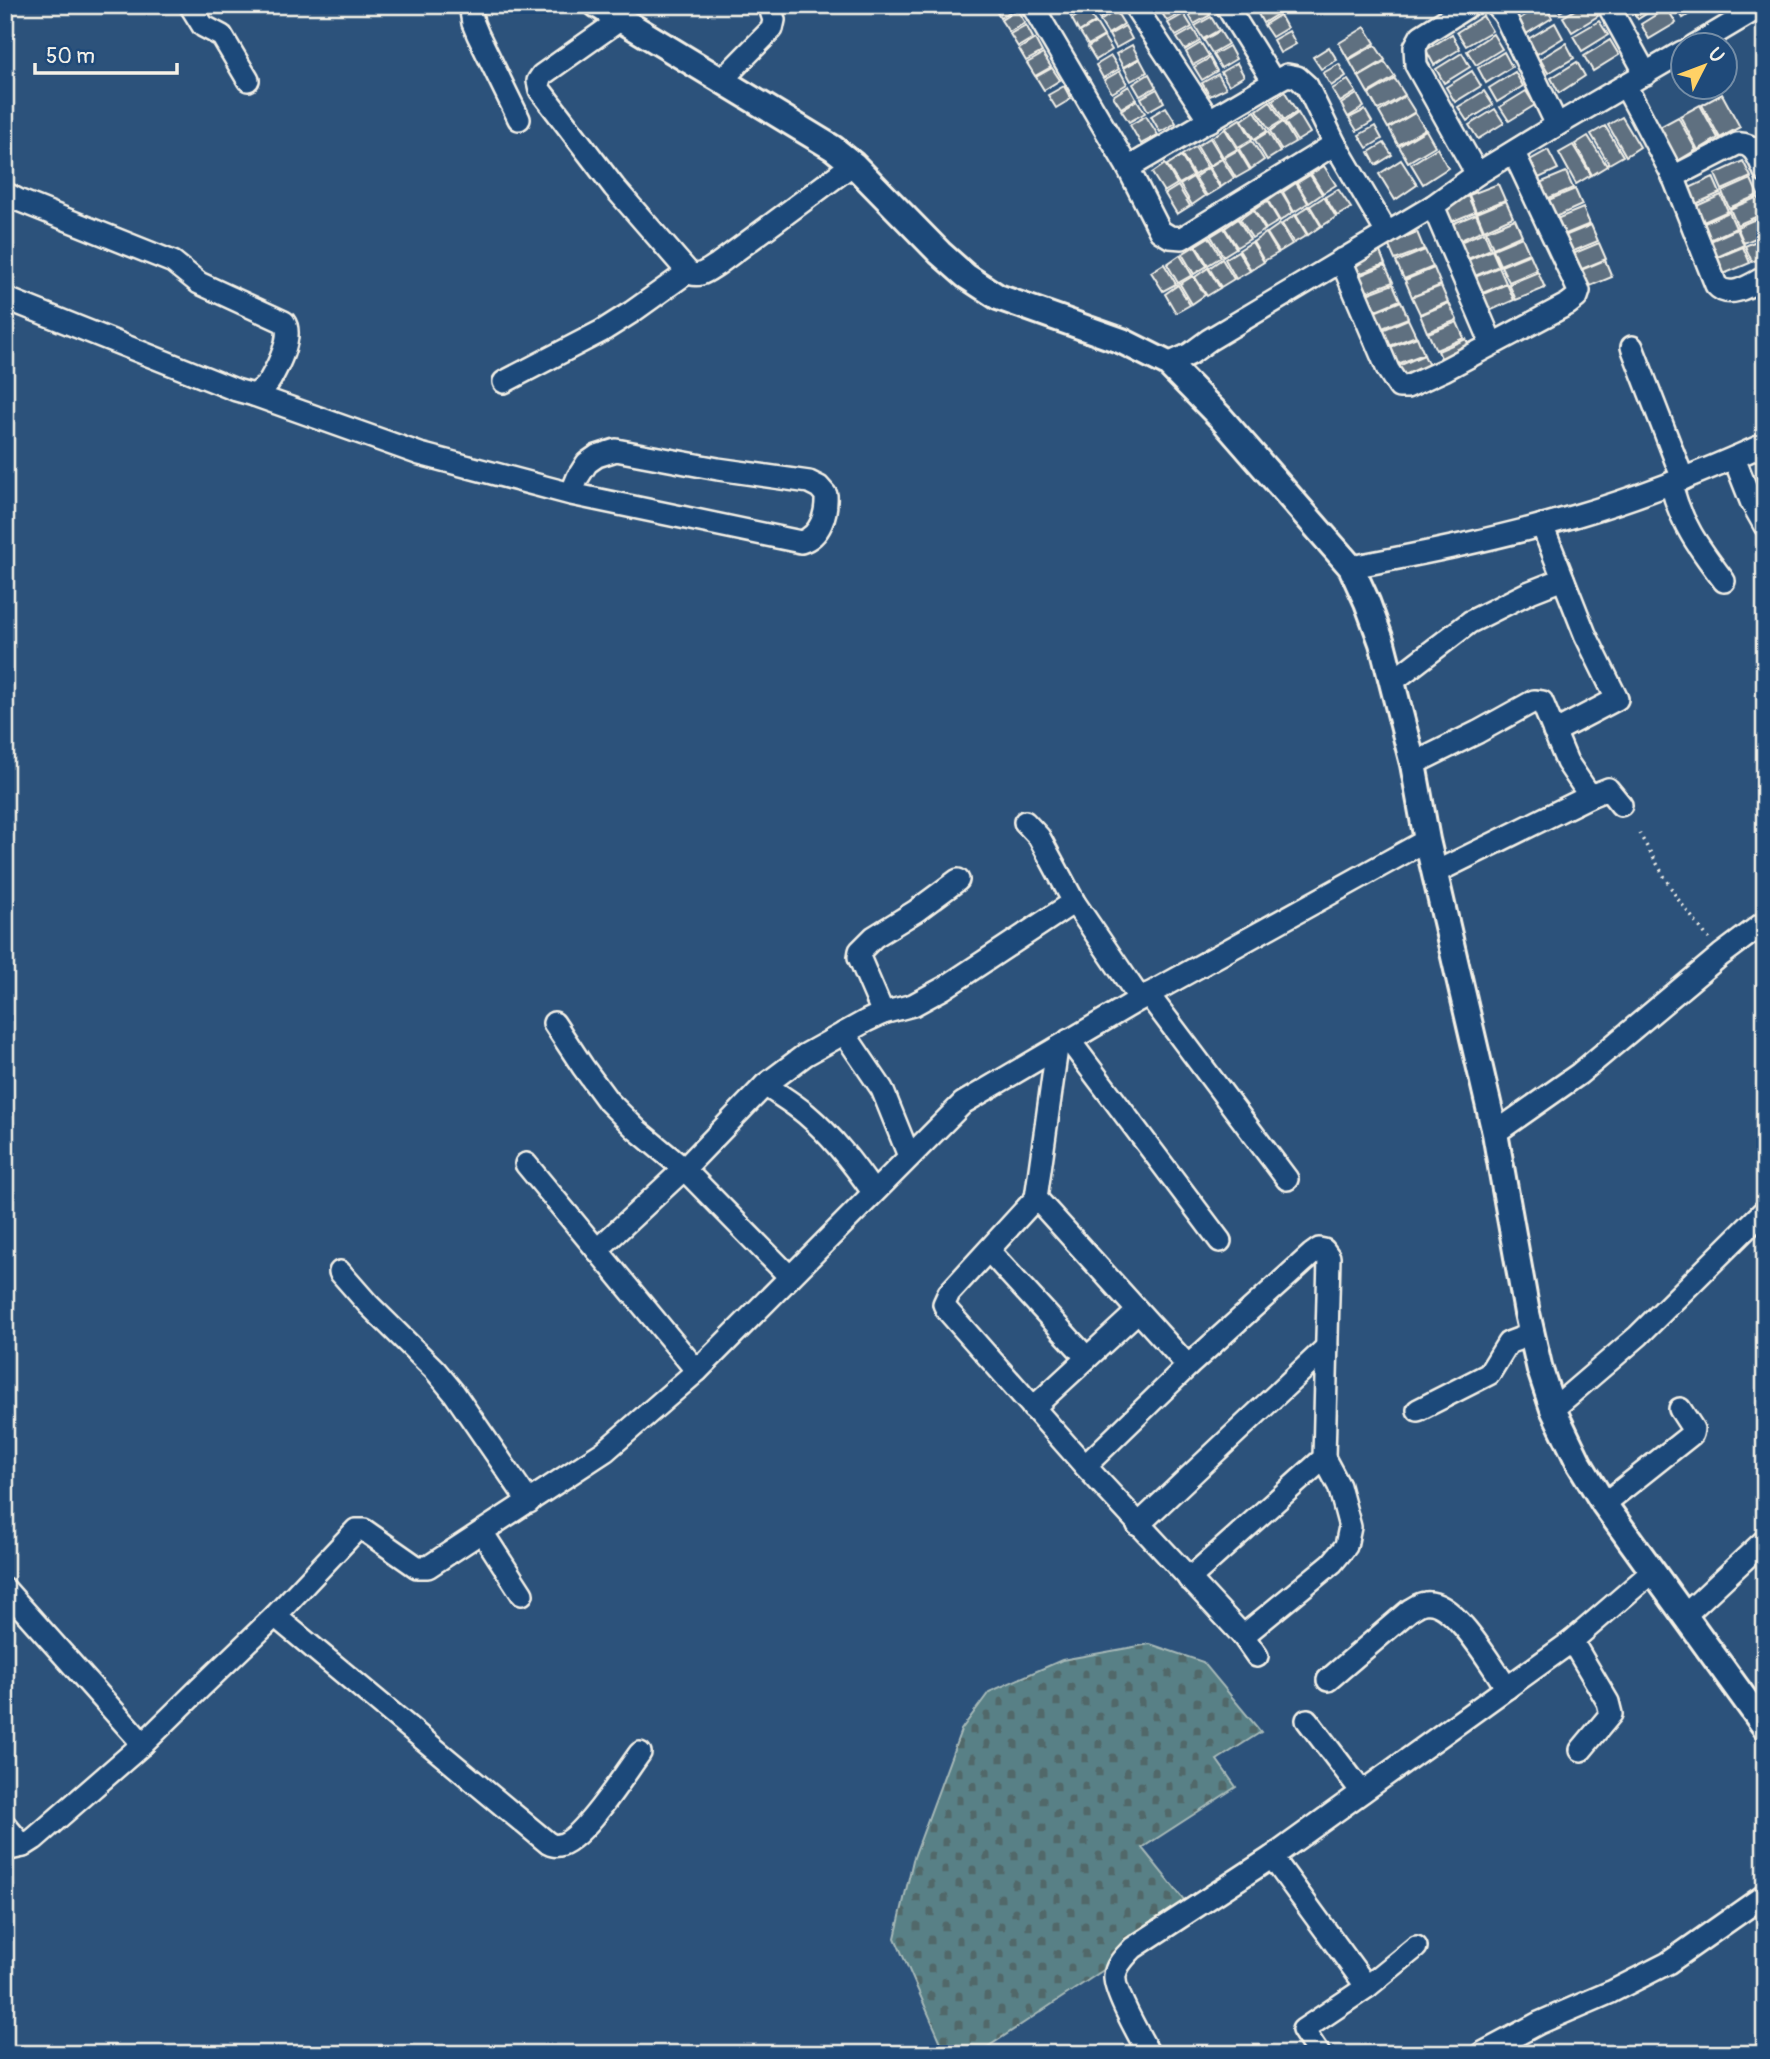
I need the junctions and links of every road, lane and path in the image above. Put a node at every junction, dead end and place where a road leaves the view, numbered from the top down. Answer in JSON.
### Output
{"nodes":[{"id":1,"x":190,"y":5,"type":"edge"},
{"id":2,"x":470,"y":5,"type":"edge"},
{"id":3,"x":597,"y":5,"type":"edge"},
{"id":4,"x":769,"y":5,"type":"edge"},
{"id":5,"x":1031,"y":5,"type":"edge"},
{"id":6,"x":1134,"y":5,"type":"edge"},
{"id":7,"x":1226,"y":5,"type":"edge"},
{"id":8,"x":1470,"y":5,"type":"edge"},
{"id":9,"x":1496,"y":5,"type":"edge"},
{"id":10,"x":1608,"y":5,"type":"edge"},
{"id":11,"x":1763,"y":5,"type":"edge"},
{"id":12,"x":1735,"y":12,"type":"edge"},
{"id":13,"x":621,"y":19,"type":"junction"},
{"id":14,"x":1711,"y":32,"type":"edge"},
{"id":15,"x":1668,"y":61,"type":"edge"},
{"id":16,"x":1646,"y":74,"type":"junction"},
{"id":17,"x":248,"y":80,"type":"dead end"},
{"id":18,"x":722,"y":80,"type":"junction"},
{"id":19,"x":1274,"y":82,"type":"junction"},
{"id":20,"x":1626,"y":86,"type":"junction"},
{"id":21,"x":519,"y":119,"type":"dead end"},
{"id":22,"x":1210,"y":121,"type":"junction"},
{"id":23,"x":1557,"y":125,"type":"junction"},
{"id":24,"x":1335,"y":144,"type":"junction"},
{"id":25,"x":1514,"y":152,"type":"junction"},
{"id":26,"x":853,"y":164,"type":"junction"},
{"id":27,"x":1128,"y":168,"type":"junction"},
{"id":28,"x":1765,"y":172,"type":"edge"},
{"id":29,"x":1476,"y":174,"type":"junction"},
{"id":30,"x":1673,"y":177,"type":"junction"},
{"id":31,"x":5,"y":193,"type":"edge"},
{"id":32,"x":1433,"y":206,"type":"junction"},
{"id":33,"x":1387,"y":233,"type":"junction"},
{"id":34,"x":1341,"y":260,"type":"junction"},
{"id":35,"x":688,"y":272,"type":"junction"},
{"id":36,"x":1765,"y":277,"type":"edge"},
{"id":37,"x":5,"y":298,"type":"edge"},
{"id":38,"x":1492,"y":344,"type":"junction"},
{"id":39,"x":1632,"y":347,"type":"dead end"},
{"id":40,"x":1168,"y":364,"type":"junction"},
{"id":41,"x":504,"y":382,"type":"dead end"},
{"id":42,"x":254,"y":395,"type":"junction"},
{"id":43,"x":1765,"y":444,"type":"edge"},
{"id":44,"x":1734,"y":458,"type":"junction"},
{"id":45,"x":1677,"y":481,"type":"junction"},
{"id":46,"x":571,"y":494,"type":"junction"},
{"id":47,"x":1542,"y":525,"type":"junction"},
{"id":48,"x":1765,"y":526,"type":"edge"},
{"id":49,"x":1351,"y":567,"type":"junction"},
{"id":50,"x":1563,"y":579,"type":"junction"},
{"id":51,"x":1724,"y":581,"type":"dead end"},
{"id":52,"x":1393,"y":681,"type":"junction"},
{"id":53,"x":1554,"y":732,"type":"junction"},
{"id":54,"x":1413,"y":764,"type":"junction"},
{"id":55,"x":1590,"y":796,"type":"junction"},
{"id":56,"x":1621,"y":805,"type":"dead end"},
{"id":57,"x":1025,"y":822,"type":"dead end"},
{"id":58,"x":1639,"y":833,"type":"dead end"},
{"id":59,"x":1427,"y":840,"type":"junction"},
{"id":60,"x":1434,"y":873,"type":"junction"},
{"id":61,"x":958,"y":880,"type":"dead end"},
{"id":62,"x":1074,"y":902,"type":"junction"},
{"id":63,"x":1765,"y":922,"type":"edge"},
{"id":64,"x":1721,"y":955,"type":"junction"},
{"id":65,"x":1144,"y":996,"type":"junction"},
{"id":66,"x":883,"y":1013,"type":"junction"},
{"id":67,"x":554,"y":1023,"type":"dead end"},
{"id":68,"x":844,"y":1033,"type":"junction"},
{"id":69,"x":1063,"y":1044,"type":"junction"},
{"id":70,"x":765,"y":1086,"type":"junction"},
{"id":71,"x":1495,"y":1133,"type":"junction"},
{"id":72,"x":909,"y":1156,"type":"junction"},
{"id":73,"x":526,"y":1164,"type":"dead end"},
{"id":74,"x":684,"y":1168,"type":"junction"},
{"id":75,"x":1287,"y":1179,"type":"dead end"},
{"id":76,"x":873,"y":1192,"type":"junction"},
{"id":77,"x":1036,"y":1198,"type":"junction"},
{"id":78,"x":1765,"y":1210,"type":"edge"},
{"id":79,"x":1220,"y":1241,"type":"dead end"},
{"id":80,"x":597,"y":1250,"type":"junction"},
{"id":81,"x":989,"y":1251,"type":"junction"},
{"id":82,"x":340,"y":1272,"type":"dead end"},
{"id":83,"x":790,"y":1277,"type":"junction"},
{"id":84,"x":1138,"y":1311,"type":"junction"},
{"id":85,"x":1532,"y":1334,"type":"junction"},
{"id":86,"x":1327,"y":1347,"type":"junction"},
{"id":87,"x":1087,"y":1358,"type":"junction"},
{"id":88,"x":1188,"y":1366,"type":"junction"},
{"id":89,"x":697,"y":1371,"type":"junction"},
{"id":90,"x":1033,"y":1408,"type":"junction"},
{"id":91,"x":1553,"y":1409,"type":"junction"},
{"id":92,"x":1680,"y":1409,"type":"dead end"},
{"id":93,"x":1418,"y":1410,"type":"dead end"},
{"id":94,"x":1324,"y":1458,"type":"junction"},
{"id":95,"x":1085,"y":1466,"type":"junction"},
{"id":96,"x":529,"y":1502,"type":"junction"},
{"id":97,"x":1604,"y":1504,"type":"junction"},
{"id":98,"x":1138,"y":1525,"type":"junction"},
{"id":99,"x":482,"y":1532,"type":"junction"},
{"id":100,"x":1765,"y":1540,"type":"edge"},
{"id":101,"x":1653,"y":1571,"type":"junction"},
{"id":102,"x":1189,"y":1579,"type":"junction"},
{"id":103,"x":5,"y":1588,"type":"edge"},
{"id":104,"x":522,"y":1594,"type":"dead end"},
{"id":105,"x":275,"y":1616,"type":"junction"},
{"id":106,"x":1684,"y":1616,"type":"junction"},
{"id":107,"x":1243,"y":1636,"type":"junction"},
{"id":108,"x":1572,"y":1641,"type":"junction"},
{"id":109,"x":1257,"y":1656,"type":"dead end"},
{"id":110,"x":1328,"y":1680,"type":"dead end"},
{"id":111,"x":1507,"y":1688,"type":"junction"},
{"id":112,"x":1307,"y":1720,"type":"dead end"},
{"id":113,"x":1765,"y":1727,"type":"edge"},
{"id":114,"x":143,"y":1744,"type":"junction"},
{"id":115,"x":1581,"y":1750,"type":"dead end"},
{"id":116,"x":640,"y":1753,"type":"dead end"},
{"id":117,"x":1362,"y":1792,"type":"junction"},
{"id":118,"x":5,"y":1825,"type":"edge"},
{"id":119,"x":14,"y":1848,"type":"edge"},
{"id":120,"x":1272,"y":1857,"type":"junction"},
{"id":121,"x":1765,"y":1895,"type":"edge"},
{"id":122,"x":1416,"y":1947,"type":"dead end"},
{"id":123,"x":1367,"y":1987,"type":"junction"},
{"id":124,"x":1149,"y":2054,"type":"edge"},
{"id":125,"x":1319,"y":2054,"type":"edge"},
{"id":126,"x":1481,"y":2054,"type":"edge"}],
"edges":[{"from":1,"to":17,"type":"street"},
{"from":2,"to":21,"type":"street"},
{"from":3,"to":13,"type":"street"},
{"from":4,"to":18,"type":"street"},
{"from":5,"to":27,"type":"street"},
{"from":6,"to":22,"type":"street"},
{"from":7,"to":19,"type":"street"},
{"from":8,"to":29,"type":"street"},
{"from":9,"to":23,"type":"street"},
{"from":10,"to":16,"type":"street"},
{"from":11,"to":12,"type":"street"},
{"from":12,"to":14,"type":"street"},
{"from":13,"to":18,"type":"street"},
{"from":13,"to":35,"type":"street"},
{"from":15,"to":16,"type":"street"},
{"from":16,"to":20,"type":"street"},
{"from":18,"to":26,"type":"street"},
{"from":19,"to":22,"type":"street"},
{"from":19,"to":24,"type":"street"},
{"from":20,"to":23,"type":"street"},
{"from":20,"to":30,"type":"street"},
{"from":22,"to":27,"type":"street"},
{"from":23,"to":25,"type":"street"},
{"from":24,"to":27,"type":"street"},
{"from":24,"to":33,"type":"street"},
{"from":25,"to":29,"type":"street"},
{"from":25,"to":38,"type":"street"},
{"from":26,"to":35,"type":"street"},
{"from":26,"to":40,"type":"street"},
{"from":28,"to":30,"type":"street"},
{"from":29,"to":32,"type":"street"},
{"from":30,"to":36,"type":"street"},
{"from":31,"to":42,"type":"street"},
{"from":32,"to":33,"type":"street"},
{"from":32,"to":38,"type":"street"},
{"from":33,"to":34,"type":"street"},
{"from":34,"to":38,"type":"street"},
{"from":34,"to":40,"type":"street"},
{"from":35,"to":41,"type":"street"},
{"from":37,"to":42,"type":"street"},
{"from":39,"to":45,"type":"street"},
{"from":40,"to":49,"type":"street"},
{"from":42,"to":46,"type":"street"},
{"from":43,"to":44,"type":"street"},
{"from":44,"to":45,"type":"street"},
{"from":44,"to":48,"type":"street"},
{"from":45,"to":47,"type":"street"},
{"from":45,"to":51,"type":"street"},
{"from":46,"to":46,"type":"street"},
{"from":47,"to":49,"type":"street"},
{"from":47,"to":50,"type":"street"},
{"from":49,"to":52,"type":"street"},
{"from":50,"to":52,"type":"street"},
{"from":50,"to":53,"type":"street"},
{"from":52,"to":54,"type":"street"},
{"from":53,"to":54,"type":"street"},
{"from":53,"to":55,"type":"street"},
{"from":54,"to":59,"type":"street"},
{"from":55,"to":56,"type":"street"},
{"from":55,"to":60,"type":"street"},
{"from":57,"to":62,"type":"street"},
{"from":58,"to":64,"type":"path"},
{"from":59,"to":60,"type":"street"},
{"from":59,"to":65,"type":"street"},
{"from":60,"to":71,"type":"street"},
{"from":61,"to":66,"type":"street"},
{"from":62,"to":65,"type":"street"},
{"from":62,"to":66,"type":"street"},
{"from":63,"to":64,"type":"street"},
{"from":64,"to":71,"type":"street"},
{"from":65,"to":69,"type":"street"},
{"from":65,"to":75,"type":"street"},
{"from":66,"to":68,"type":"street"},
{"from":67,"to":74,"type":"street"},
{"from":68,"to":70,"type":"street"},
{"from":68,"to":72,"type":"street"},
{"from":69,"to":72,"type":"street"},
{"from":69,"to":77,"type":"street"},
{"from":69,"to":79,"type":"street"},
{"from":70,"to":74,"type":"street"},
{"from":70,"to":76,"type":"street"},
{"from":71,"to":85,"type":"street"},
{"from":72,"to":76,"type":"street"},
{"from":73,"to":80,"type":"street"},
{"from":74,"to":80,"type":"street"},
{"from":74,"to":83,"type":"street"},
{"from":76,"to":83,"type":"street"},
{"from":77,"to":81,"type":"street"},
{"from":77,"to":84,"type":"street"},
{"from":78,"to":91,"type":"street"},
{"from":80,"to":89,"type":"street"},
{"from":81,"to":87,"type":"street"},
{"from":81,"to":90,"type":"street"},
{"from":82,"to":96,"type":"street"},
{"from":83,"to":89,"type":"street"},
{"from":84,"to":87,"type":"street"},
{"from":84,"to":88,"type":"street"},
{"from":85,"to":91,"type":"street"},
{"from":85,"to":93,"type":"street"},
{"from":86,"to":88,"type":"street"},
{"from":86,"to":94,"type":"street"},
{"from":86,"to":98,"type":"street"},
{"from":87,"to":90,"type":"street"},
{"from":88,"to":95,"type":"street"},
{"from":89,"to":96,"type":"street"},
{"from":90,"to":95,"type":"street"},
{"from":91,"to":97,"type":"street"},
{"from":92,"to":97,"type":"street"},
{"from":94,"to":102,"type":"street"},
{"from":94,"to":107,"type":"street"},
{"from":95,"to":98,"type":"street"},
{"from":96,"to":99,"type":"street"},
{"from":97,"to":101,"type":"street"},
{"from":98,"to":102,"type":"street"},
{"from":99,"to":104,"type":"street"},
{"from":99,"to":105,"type":"street"},
{"from":100,"to":106,"type":"street"},
{"from":101,"to":106,"type":"street"},
{"from":101,"to":108,"type":"street"},
{"from":102,"to":107,"type":"street"},
{"from":103,"to":114,"type":"street"},
{"from":105,"to":114,"type":"street"},
{"from":105,"to":116,"type":"street"},
{"from":106,"to":113,"type":"street"},
{"from":107,"to":109,"type":"street"},
{"from":108,"to":111,"type":"street"},
{"from":108,"to":115,"type":"street"},
{"from":110,"to":111,"type":"street"},
{"from":111,"to":117,"type":"street"},
{"from":112,"to":117,"type":"street"},
{"from":114,"to":119,"type":"street"},
{"from":117,"to":120,"type":"street"},
{"from":118,"to":119,"type":"street"},
{"from":120,"to":123,"type":"street"},
{"from":120,"to":124,"type":"street"},
{"from":121,"to":126,"type":"street"},
{"from":122,"to":123,"type":"street"},
{"from":123,"to":125,"type":"street"}]}
